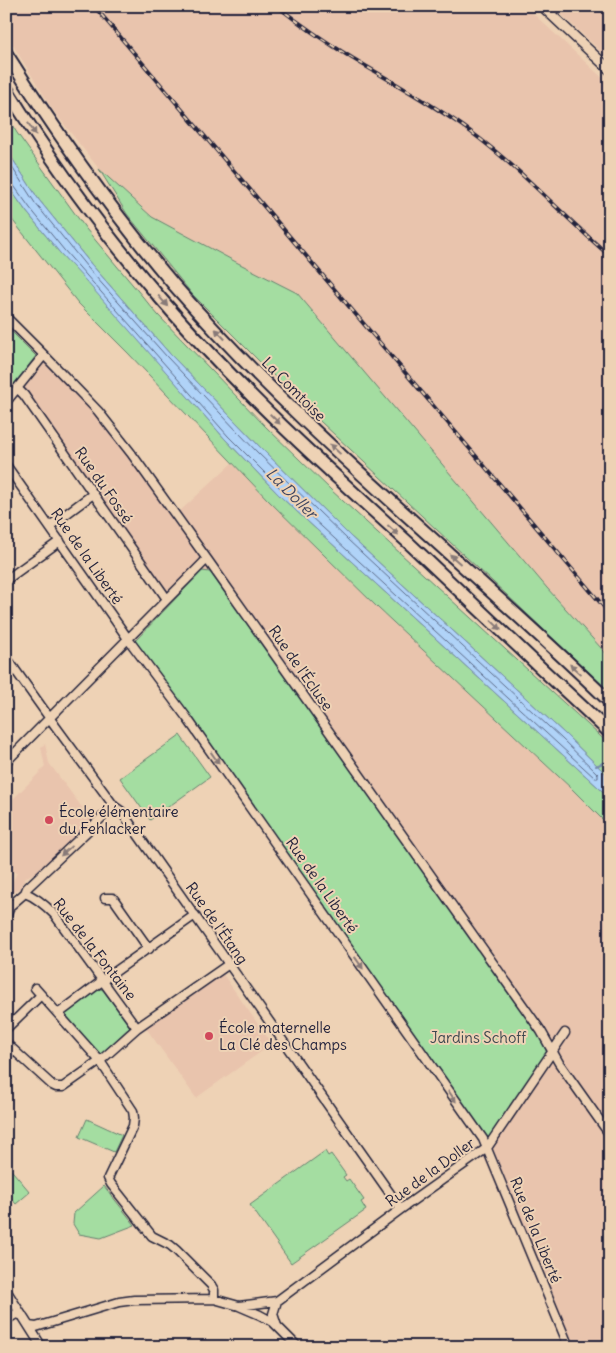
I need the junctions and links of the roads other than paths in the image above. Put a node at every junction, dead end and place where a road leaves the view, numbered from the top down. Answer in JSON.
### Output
{"nodes":[{"id":1,"x":542,"y":6,"type":"edge"},
{"id":2,"x":557,"y":6,"type":"edge"},
{"id":3,"x":550,"y":14,"type":"junction"},
{"id":4,"x":6,"y":53,"type":"edge"},
{"id":5,"x":610,"y":70,"type":"edge"},
{"id":6,"x":6,"y":88,"type":"edge"},
{"id":7,"x":6,"y":317,"type":"edge"},
{"id":8,"x":44,"y":355,"type":"junction"},
{"id":9,"x":17,"y":388,"type":"junction"},
{"id":10,"x":6,"y":402,"type":"edge"},
{"id":11,"x":6,"y":465,"type":"edge"},
{"id":12,"x":93,"y":494,"type":"junction"},
{"id":13,"x":50,"y":526,"type":"junction"},
{"id":14,"x":60,"y":541,"type":"junction"},
{"id":15,"x":207,"y":559,"type":"junction"},
{"id":16,"x":6,"y":580,"type":"edge"},
{"id":17,"x":168,"y":599,"type":"junction"},
{"id":18,"x":128,"y":640,"type":"junction"},
{"id":19,"x":6,"y":657,"type":"edge"},
{"id":20,"x":610,"y":702,"type":"edge"},
{"id":21,"x":50,"y":718,"type":"junction"},
{"id":22,"x":610,"y":732,"type":"edge"},
{"id":23,"x":6,"y":762,"type":"edge"},
{"id":24,"x":114,"y":806,"type":"junction"},
{"id":25,"x":25,"y":893,"type":"junction"},
{"id":26,"x":105,"y":898,"type":"dead end"},
{"id":27,"x":8,"y":904,"type":"edge"},
{"id":28,"x":195,"y":915,"type":"junction"},
{"id":29,"x":6,"y":918,"type":"edge"},
{"id":30,"x":149,"y":948,"type":"junction"},
{"id":31,"x":229,"y":964,"type":"junction"},
{"id":32,"x":102,"y":981,"type":"junction"},
{"id":33,"x":34,"y":988,"type":"dead end"},
{"id":34,"x":41,"y":994,"type":"junction"},
{"id":35,"x":58,"y":1014,"type":"junction"},
{"id":36,"x":137,"y":1028,"type":"junction"},
{"id":37,"x":6,"y":1029,"type":"edge"},
{"id":38,"x":565,"y":1033,"type":"dead end"},
{"id":39,"x":6,"y":1043,"type":"edge"},
{"id":40,"x":553,"y":1051,"type":"junction"},
{"id":41,"x":100,"y":1060,"type":"junction"},
{"id":42,"x":610,"y":1135,"type":"edge"},
{"id":43,"x":487,"y":1148,"type":"junction"},
{"id":44,"x":402,"y":1209,"type":"junction"},
{"id":45,"x":6,"y":1290,"type":"edge"},
{"id":46,"x":214,"y":1299,"type":"junction"},
{"id":47,"x":277,"y":1301,"type":"junction"},
{"id":48,"x":239,"y":1306,"type":"junction"},
{"id":49,"x":23,"y":1316,"type":"junction"},
{"id":50,"x":6,"y":1320,"type":"edge"},
{"id":51,"x":29,"y":1326,"type":"junction"},
{"id":52,"x":277,"y":1326,"type":"junction"},
{"id":53,"x":42,"y":1347,"type":"edge"},
{"id":54,"x":298,"y":1347,"type":"edge"},
{"id":55,"x":569,"y":1347,"type":"edge"}],
"edges":[{"from":1,"to":3,"type":"main road"},
{"from":2,"to":3,"type":"street"},
{"from":3,"to":5,"type":"main road"},
{"from":20,"to":4,"type":"highway","name":"La Comtoise","one_way":true},
{"from":6,"to":22,"type":"highway","one_way":true},
{"from":7,"to":8,"type":"street","name":"Rue de l'Écluse"},
{"from":8,"to":9,"type":"street"},
{"from":8,"to":15,"type":"street","name":"Rue de l'Écluse"},
{"from":9,"to":10,"type":"street"},
{"from":9,"to":12,"type":"street","name":"Rue du Fossé"},
{"from":11,"to":13,"type":"street","name":"Rue de la Liberté"},
{"from":12,"to":13,"type":"street"},
{"from":12,"to":17,"type":"street","name":"Rue du Fossé"},
{"from":13,"to":14,"type":"street","name":"Rue de la Liberté"},
{"from":14,"to":16,"type":"street"},
{"from":14,"to":18,"type":"street","name":"Rue de la Liberté"},
{"from":15,"to":17,"type":"street"},
{"from":15,"to":40,"type":"street","name":"Rue de l'Écluse"},
{"from":17,"to":18,"type":"street"},
{"from":18,"to":21,"type":"street"},
{"from":18,"to":43,"type":"street","name":"Rue de la Liberté","one_way":true},
{"from":19,"to":21,"type":"street","name":"Rue de l'Étang"},
{"from":21,"to":23,"type":"street"},
{"from":21,"to":24,"type":"street","name":"Rue de l'Étang"},
{"from":24,"to":25,"type":"street","one_way":true},
{"from":24,"to":28,"type":"street","name":"Rue de l'Étang"},
{"from":25,"to":27,"type":"street"},
{"from":25,"to":32,"type":"street","name":"Rue de la Fontaine"},
{"from":26,"to":30,"type":"street"},
{"from":27,"to":29,"type":"street"},
{"from":28,"to":30,"type":"street"},
{"from":28,"to":31,"type":"street","name":"Rue de l'Étang"},
{"from":30,"to":32,"type":"street"},
{"from":31,"to":36,"type":"street"},
{"from":31,"to":44,"type":"street","name":"Rue de l'Étang"},
{"from":32,"to":35,"type":"street"},
{"from":32,"to":36,"type":"street","name":"Rue de la Fontaine"},
{"from":33,"to":34,"type":"street"},
{"from":34,"to":35,"type":"street"},
{"from":34,"to":37,"type":"street"},
{"from":35,"to":41,"type":"street"},
{"from":36,"to":41,"type":"street"},
{"from":38,"to":40,"type":"street","name":"Rue de la Doller"},
{"from":39,"to":41,"type":"street"},
{"from":40,"to":42,"type":"street","name":"Rue de l'Écluse"},
{"from":40,"to":43,"type":"street","name":"Rue de la Doller"},
{"from":41,"to":46,"type":"street"},
{"from":43,"to":44,"type":"street","name":"Rue de la Doller"},
{"from":43,"to":55,"type":"street","name":"Rue de la Liberté"},
{"from":44,"to":47,"type":"street","name":"Rue de la Doller"},
{"from":45,"to":49,"type":"street"},
{"from":46,"to":48,"type":"street"},
{"from":46,"to":51,"type":"street"},
{"from":47,"to":48,"type":"street"},
{"from":47,"to":52,"type":"street"},
{"from":48,"to":52,"type":"street"},
{"from":49,"to":50,"type":"street"},
{"from":49,"to":51,"type":"street"},
{"from":51,"to":53,"type":"street"},
{"from":52,"to":54,"type":"street"}]}
